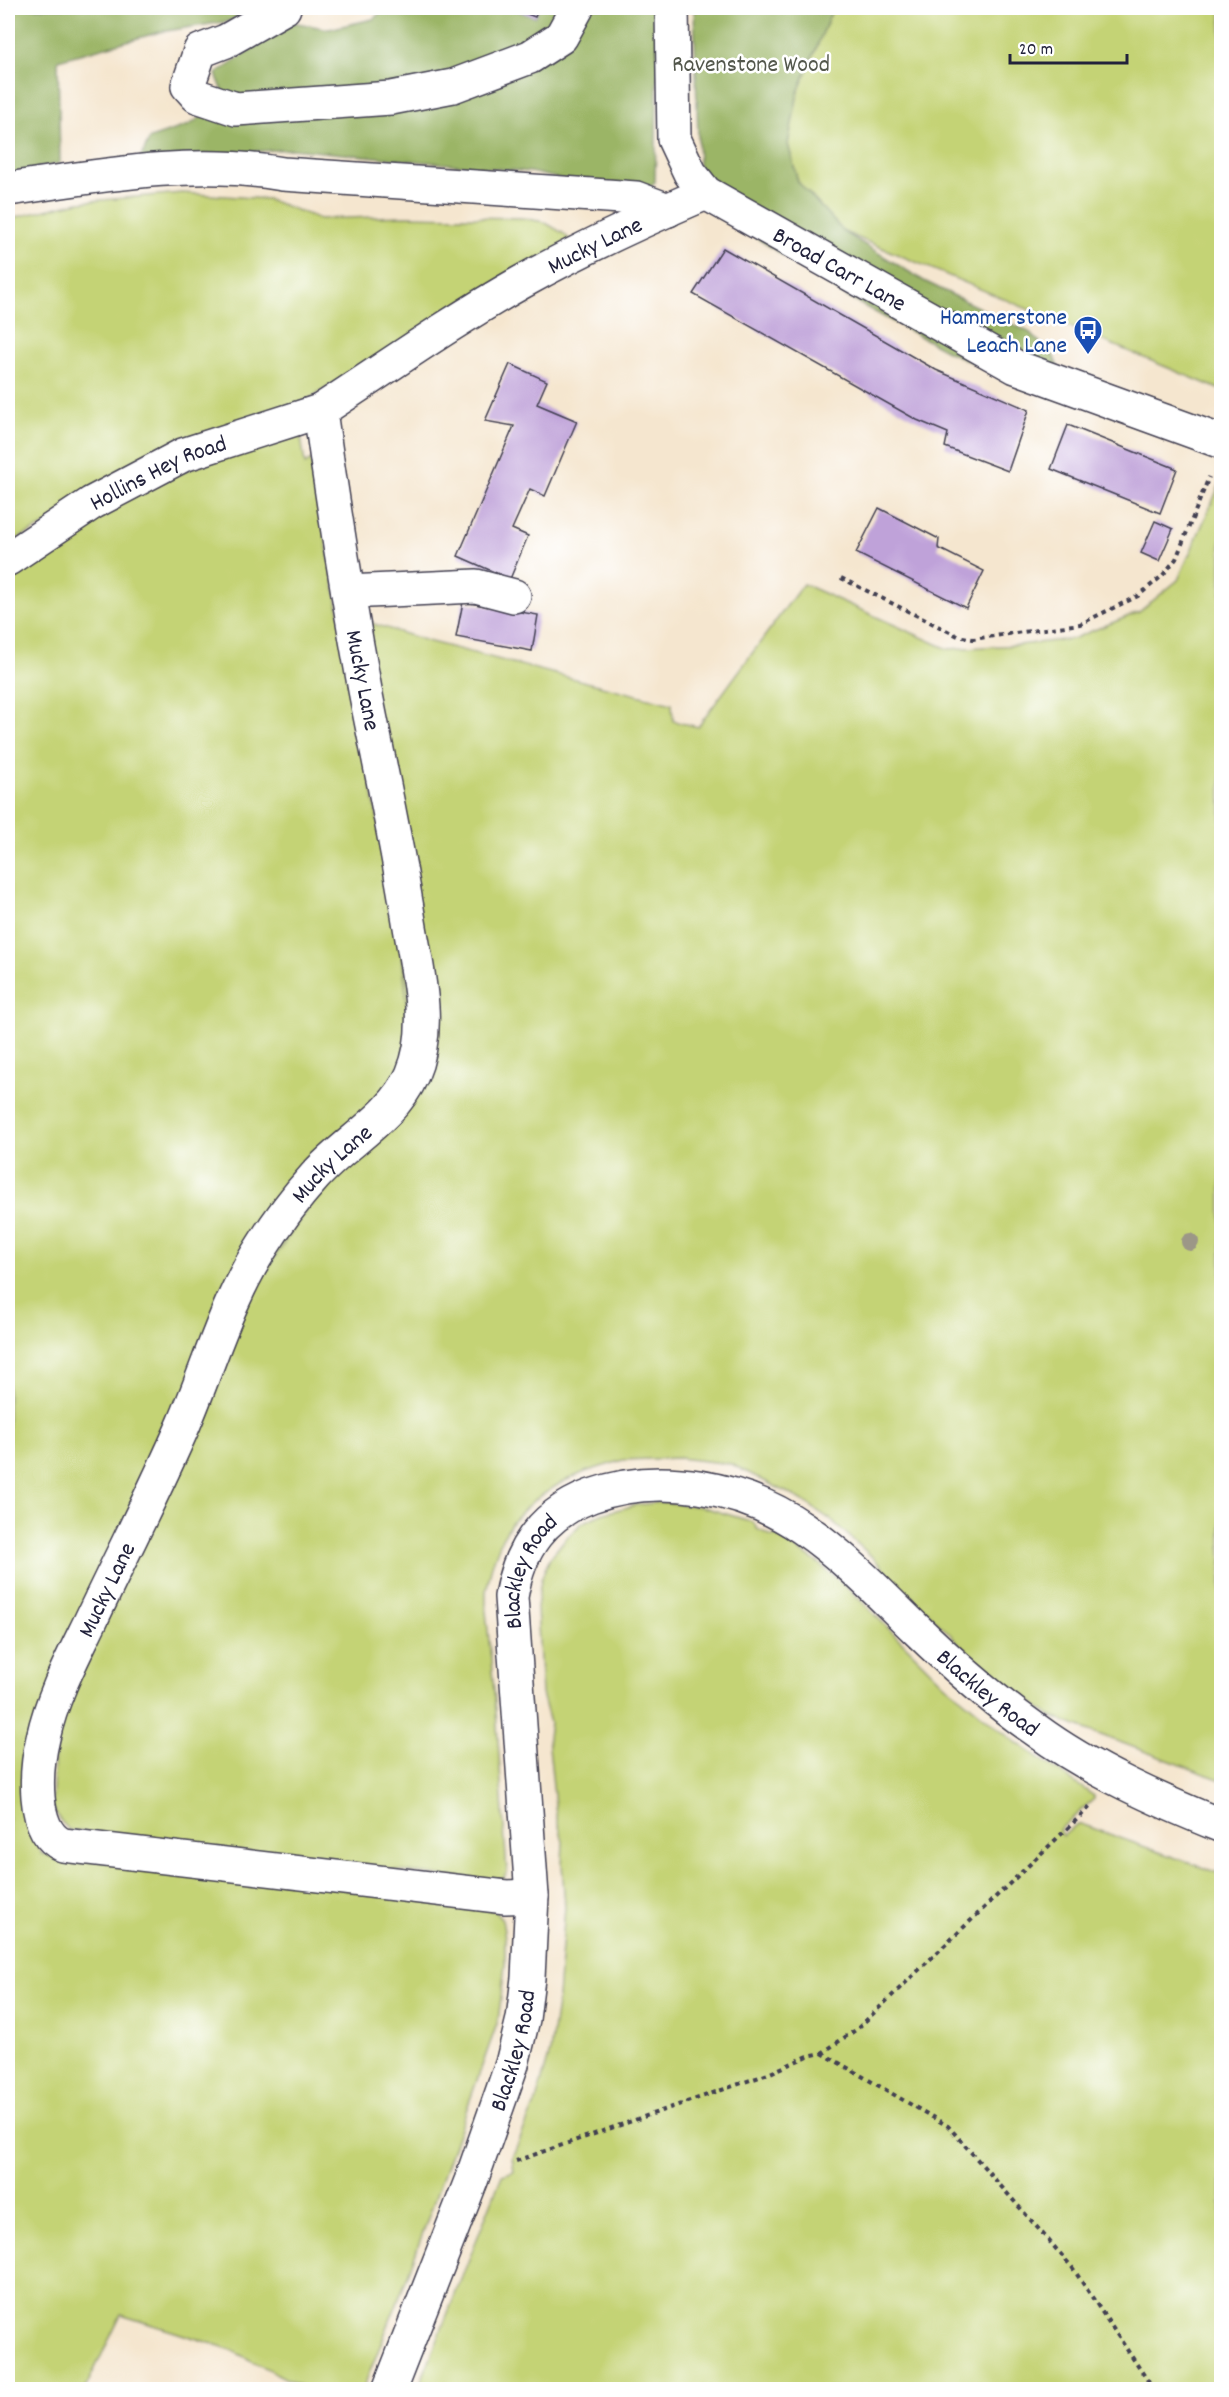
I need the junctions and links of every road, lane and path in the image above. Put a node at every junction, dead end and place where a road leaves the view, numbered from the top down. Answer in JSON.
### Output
{"nodes":[{"id":1,"x":284,"y":8,"type":"edge"},
{"id":2,"x":577,"y":8,"type":"edge"},
{"id":3,"x":672,"y":8,"type":"edge"},
{"id":4,"x":8,"y":189,"type":"edge"},
{"id":5,"x":706,"y":193,"type":"junction"},
{"id":6,"x":668,"y":210,"type":"junction"},
{"id":7,"x":320,"y":411,"type":"junction"},
{"id":8,"x":1217,"y":454,"type":"edge"},
{"id":9,"x":8,"y":559,"type":"edge"},
{"id":10,"x":841,"y":578,"type":"dead end"},
{"id":11,"x":348,"y":592,"type":"junction"},
{"id":12,"x":514,"y":596,"type":"dead end"},
{"id":13,"x":1079,"y":1818,"type":"dead end"},
{"id":14,"x":1221,"y":1826,"type":"edge"},
{"id":15,"x":532,"y":1896,"type":"junction"},
{"id":16,"x":822,"y":2052,"type":"junction"},
{"id":17,"x":471,"y":2181,"type":"junction"},
{"id":18,"x":389,"y":2390,"type":"edge"},
{"id":19,"x":1154,"y":2390,"type":"edge"}],
"edges":[{"from":1,"to":2,"type":"street"},
{"from":3,"to":5,"type":"street","name":"Broad Carr Lane"},
{"from":4,"to":6,"type":"street"},
{"from":5,"to":6,"type":"street","name":"Mucky Lane"},
{"from":5,"to":8,"type":"street","name":"Broad Carr Lane"},
{"from":6,"to":7,"type":"street","name":"Mucky Lane"},
{"from":7,"to":9,"type":"street","name":"Hollins Hey Road"},
{"from":7,"to":11,"type":"street","name":"Mucky Lane"},
{"from":8,"to":10,"type":"path"},
{"from":11,"to":12,"type":"street"},
{"from":11,"to":15,"type":"street","name":"Mucky Lane"},
{"from":13,"to":16,"type":"path"},
{"from":14,"to":15,"type":"street","name":"Blackley Road"},
{"from":15,"to":17,"type":"street","name":"Blackley Road"},
{"from":16,"to":17,"type":"path"},
{"from":16,"to":19,"type":"path"},
{"from":17,"to":18,"type":"street","name":"Blackley Road"}]}
